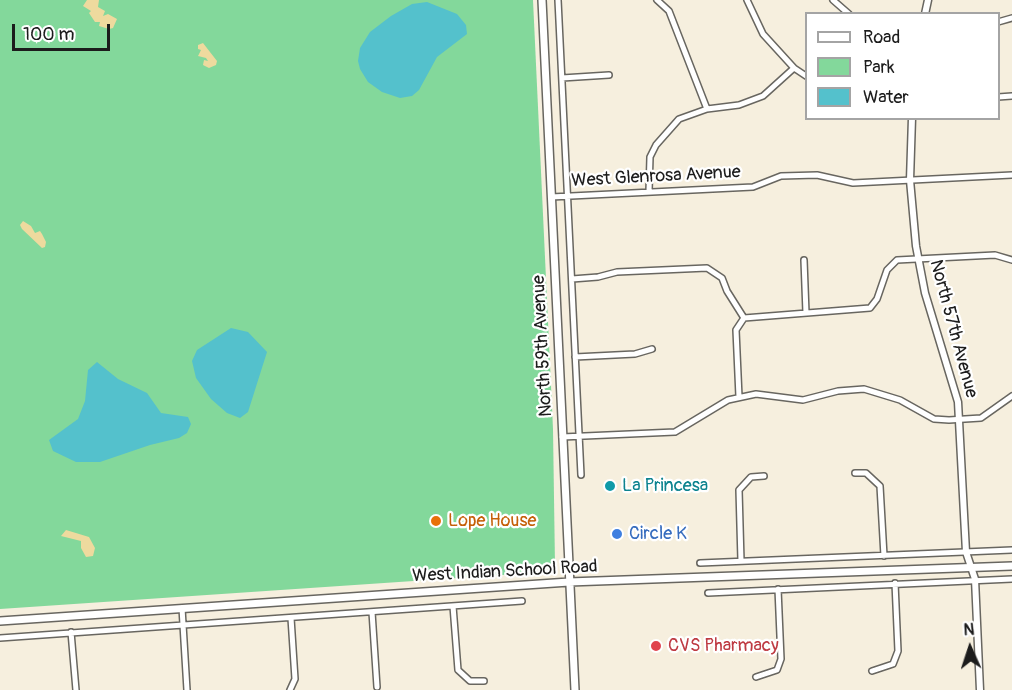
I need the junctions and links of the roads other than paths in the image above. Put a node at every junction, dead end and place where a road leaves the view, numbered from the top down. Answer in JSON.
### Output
{"nodes":[{"id":1,"x":542,"y":0,"type":"edge"},
{"id":2,"x":558,"y":0,"type":"edge"},
{"id":3,"x":657,"y":0,"type":"edge"},
{"id":4,"x":747,"y":0,"type":"edge"},
{"id":5,"x":833,"y":0,"type":"edge"},
{"id":6,"x":847,"y":12,"type":"edge"},
{"id":7,"x":794,"y":68,"type":"junction"},
{"id":8,"x":609,"y":75,"type":"dead end"},
{"id":9,"x":805,"y":75,"type":"edge"},
{"id":10,"x":562,"y":78,"type":"junction"},
{"id":11,"x":707,"y":109,"type":"junction"},
{"id":12,"x":912,"y":120,"type":"edge"},
{"id":13,"x":1012,"y":175,"type":"edge"},
{"id":14,"x":910,"y":180,"type":"junction"},
{"id":15,"x":650,"y":191,"type":"junction"},
{"id":16,"x":551,"y":196,"type":"junction"},
{"id":17,"x":568,"y":196,"type":"junction"},
{"id":18,"x":918,"y":258,"type":"junction"},
{"id":19,"x":804,"y":260,"type":"dead end"},
{"id":20,"x":1012,"y":260,"type":"edge"},
{"id":21,"x":572,"y":279,"type":"junction"},
{"id":22,"x":806,"y":313,"type":"junction"},
{"id":23,"x":744,"y":318,"type":"junction"},
{"id":24,"x":652,"y":350,"type":"dead end"},
{"id":25,"x":575,"y":357,"type":"junction"},
{"id":26,"x":1012,"y":396,"type":"edge"},
{"id":27,"x":739,"y":397,"type":"junction"},
{"id":28,"x":959,"y":420,"type":"junction"},
{"id":29,"x":579,"y":436,"type":"junction"},
{"id":30,"x":562,"y":437,"type":"junction"},
{"id":31,"x":855,"y":473,"type":"dead end"},
{"id":32,"x":581,"y":475,"type":"dead end"},
{"id":33,"x":764,"y":476,"type":"dead end"},
{"id":34,"x":1012,"y":550,"type":"edge"},
{"id":35,"x":966,"y":552,"type":"junction"},
{"id":36,"x":884,"y":556,"type":"junction"},
{"id":37,"x":741,"y":561,"type":"junction"},
{"id":38,"x":700,"y":563,"type":"dead end"},
{"id":39,"x":1012,"y":566,"type":"edge"},
{"id":40,"x":971,"y":568,"type":"junction"},
{"id":41,"x":975,"y":579,"type":"junction"},
{"id":42,"x":1012,"y":579,"type":"edge"},
{"id":43,"x":569,"y":582,"type":"junction"},
{"id":44,"x":895,"y":583,"type":"junction"},
{"id":45,"x":778,"y":589,"type":"junction"},
{"id":46,"x":708,"y":593,"type":"dead end"},
{"id":47,"x":522,"y":601,"type":"dead end"},
{"id":48,"x":453,"y":606,"type":"junction"},
{"id":49,"x":182,"y":608,"type":"junction"},
{"id":50,"x":372,"y":612,"type":"junction"},
{"id":51,"x":291,"y":618,"type":"junction"},
{"id":52,"x":0,"y":621,"type":"edge"},
{"id":53,"x":183,"y":625,"type":"junction"},
{"id":54,"x":71,"y":632,"type":"junction"},
{"id":55,"x":0,"y":638,"type":"edge"},
{"id":56,"x":872,"y":671,"type":"dead end"},
{"id":57,"x":756,"y":677,"type":"dead end"},
{"id":58,"x":484,"y":681,"type":"dead end"},
{"id":59,"x":377,"y":687,"type":"dead end"},
{"id":60,"x":76,"y":690,"type":"edge"},
{"id":61,"x":187,"y":690,"type":"edge"},
{"id":62,"x":290,"y":690,"type":"edge"},
{"id":63,"x":575,"y":690,"type":"edge"},
{"id":64,"x":980,"y":690,"type":"edge"}],
"edges":[{"from":1,"to":16,"type":"main road","name":"North 59th Avenue"},
{"from":2,"to":10,"type":"street","name":"North 59th Avenue"},
{"from":3,"to":11,"type":"street"},
{"from":4,"to":7,"type":"street"},
{"from":5,"to":6,"type":"street"},
{"from":7,"to":9,"type":"street"},
{"from":7,"to":11,"type":"street"},
{"from":8,"to":10,"type":"street"},
{"from":10,"to":17,"type":"street","name":"North 59th Avenue"},
{"from":11,"to":15,"type":"street"},
{"from":12,"to":14,"type":"street","name":"North 57th Avenue"},
{"from":13,"to":14,"type":"street","name":"West Glenrosa Avenue"},
{"from":14,"to":15,"type":"street","name":"West Glenrosa Avenue"},
{"from":14,"to":18,"type":"street","name":"North 57th Avenue"},
{"from":15,"to":17,"type":"street","name":"West Glenrosa Avenue"},
{"from":16,"to":17,"type":"street","name":"West Glenrosa Avenue"},
{"from":16,"to":30,"type":"main road","name":"North 59th Avenue"},
{"from":17,"to":21,"type":"street","name":"North 59th Avenue"},
{"from":18,"to":20,"type":"street"},
{"from":18,"to":22,"type":"street"},
{"from":18,"to":28,"type":"street","name":"North 57th Avenue"},
{"from":19,"to":22,"type":"street"},
{"from":21,"to":23,"type":"street"},
{"from":21,"to":25,"type":"street","name":"North 59th Avenue"},
{"from":22,"to":23,"type":"street"},
{"from":23,"to":27,"type":"street"},
{"from":24,"to":25,"type":"street"},
{"from":25,"to":29,"type":"street","name":"North 59th Avenue"},
{"from":26,"to":28,"type":"street"},
{"from":27,"to":28,"type":"street"},
{"from":27,"to":29,"type":"street"},
{"from":28,"to":35,"type":"street","name":"North 57th Avenue"},
{"from":29,"to":30,"type":"street"},
{"from":29,"to":32,"type":"street","name":"North 59th Avenue"},
{"from":30,"to":43,"type":"main road","name":"North 59th Avenue"},
{"from":31,"to":36,"type":"street"},
{"from":33,"to":37,"type":"street"},
{"from":34,"to":35,"type":"street"},
{"from":35,"to":36,"type":"street"},
{"from":35,"to":40,"type":"street","name":"North 57th Avenue"},
{"from":36,"to":37,"type":"street"},
{"from":37,"to":38,"type":"street"},
{"from":39,"to":40,"type":"main road","name":"West Indian School Road"},
{"from":40,"to":41,"type":"street","name":"North 57th Avenue"},
{"from":40,"to":43,"type":"main road","name":"West Indian School Road"},
{"from":41,"to":42,"type":"street"},
{"from":41,"to":44,"type":"street"},
{"from":41,"to":64,"type":"street","name":"North 57th Avenue"},
{"from":43,"to":49,"type":"main road","name":"West Indian School Road"},
{"from":43,"to":63,"type":"main road","name":"North 59th Avenue"},
{"from":44,"to":45,"type":"street"},
{"from":44,"to":56,"type":"street"},
{"from":45,"to":46,"type":"street"},
{"from":45,"to":57,"type":"street"},
{"from":47,"to":48,"type":"street","name":"West Indian School Road"},
{"from":48,"to":50,"type":"street","name":"West Indian School Road"},
{"from":48,"to":58,"type":"street"},
{"from":49,"to":52,"type":"main road","name":"West Indian School Road"},
{"from":49,"to":53,"type":"street"},
{"from":50,"to":51,"type":"street","name":"West Indian School Road"},
{"from":50,"to":59,"type":"street"},
{"from":51,"to":53,"type":"street","name":"West Indian School Road"},
{"from":51,"to":62,"type":"street"},
{"from":53,"to":54,"type":"street","name":"West Indian School Road"},
{"from":53,"to":61,"type":"street"},
{"from":54,"to":55,"type":"street","name":"West Indian School Road"},
{"from":54,"to":60,"type":"street"}]}
